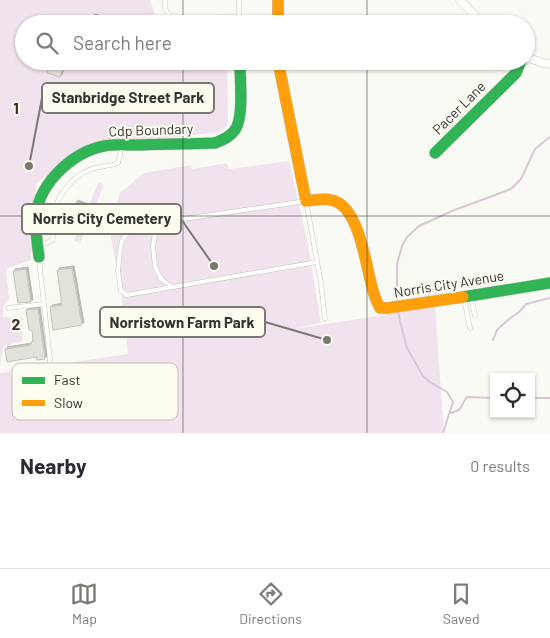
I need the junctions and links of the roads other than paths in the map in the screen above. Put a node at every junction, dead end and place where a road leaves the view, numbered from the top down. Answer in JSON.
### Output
{"nodes":[{"id":1,"x":165,"y":0,"type":"edge"},
{"id":2,"x":239,"y":0,"type":"edge"},
{"id":3,"x":278,"y":0,"type":"edge"},
{"id":4,"x":460,"y":0,"type":"edge"},
{"id":5,"x":170,"y":15,"type":"edge"},
{"id":6,"x":239,"y":15,"type":"edge"},
{"id":7,"x":278,"y":15,"type":"edge"},
{"id":8,"x":474,"y":15,"type":"edge"},
{"id":9,"x":535,"y":60,"type":"edge"},
{"id":10,"x":550,"y":64,"type":"edge"},
{"id":11,"x":240,"y":70,"type":"edge"},
{"id":12,"x":279,"y":70,"type":"edge"},
{"id":13,"x":517,"y":70,"type":"edge"},
{"id":14,"x":121,"y":145,"type":"junction"},
{"id":15,"x":436,"y":153,"type":"dead end"},
{"id":16,"x":306,"y":201,"type":"junction"},
{"id":17,"x":160,"y":222,"type":"junction"},
{"id":18,"x":38,"y":244,"type":"junction"},
{"id":19,"x":39,"y":257,"type":"joint"},
{"id":20,"x":317,"y":262,"type":"junction"},
{"id":21,"x":550,"y":283,"type":"edge"},
{"id":22,"x":172,"y":288,"type":"junction"},
{"id":23,"x":467,"y":296,"type":"junction"},
{"id":24,"x":44,"y":304,"type":"junction"},
{"id":25,"x":8,"y":308,"type":"dead end"},
{"id":26,"x":475,"y":316,"type":"dead end"},
{"id":27,"x":325,"y":319,"type":"dead end"},
{"id":28,"x":470,"y":328,"type":"dead end"},
{"id":29,"x":50,"y":363,"type":"edge"}],
"edges":[{"from":1,"to":5,"type":"lane"},
{"from":2,"to":6,"type":"lane"},
{"from":3,"to":7,"type":"street"},
{"from":4,"to":8,"type":"street"},
{"from":9,"to":10,"type":"street"},
{"from":11,"to":14,"type":"street","name":"Cdp Boundary"},
{"from":12,"to":16,"type":"street"},
{"from":13,"to":15,"type":"street","name":"Pacer Lane"},
{"from":14,"to":18,"type":"lane"},
{"from":14,"to":18,"type":"street","name":"Cdp Boundary"},
{"from":16,"to":17,"type":"lane"},
{"from":16,"to":20,"type":"lane"},
{"from":16,"to":23,"type":"street","name":"Norris City Avenue"},
{"from":17,"to":22,"type":"lane"},
{"from":17,"to":22,"type":"lane"},
{"from":18,"to":19,"type":"street","name":"Cdp Boundary"},
{"from":19,"to":24,"type":"lane"},
{"from":20,"to":22,"type":"lane"},
{"from":20,"to":27,"type":"lane"},
{"from":21,"to":23,"type":"street","name":"Norris City Avenue"},
{"from":23,"to":26,"type":"lane"},
{"from":23,"to":28,"type":"lane"},
{"from":24,"to":25,"type":"lane"},
{"from":24,"to":29,"type":"lane"}]}
